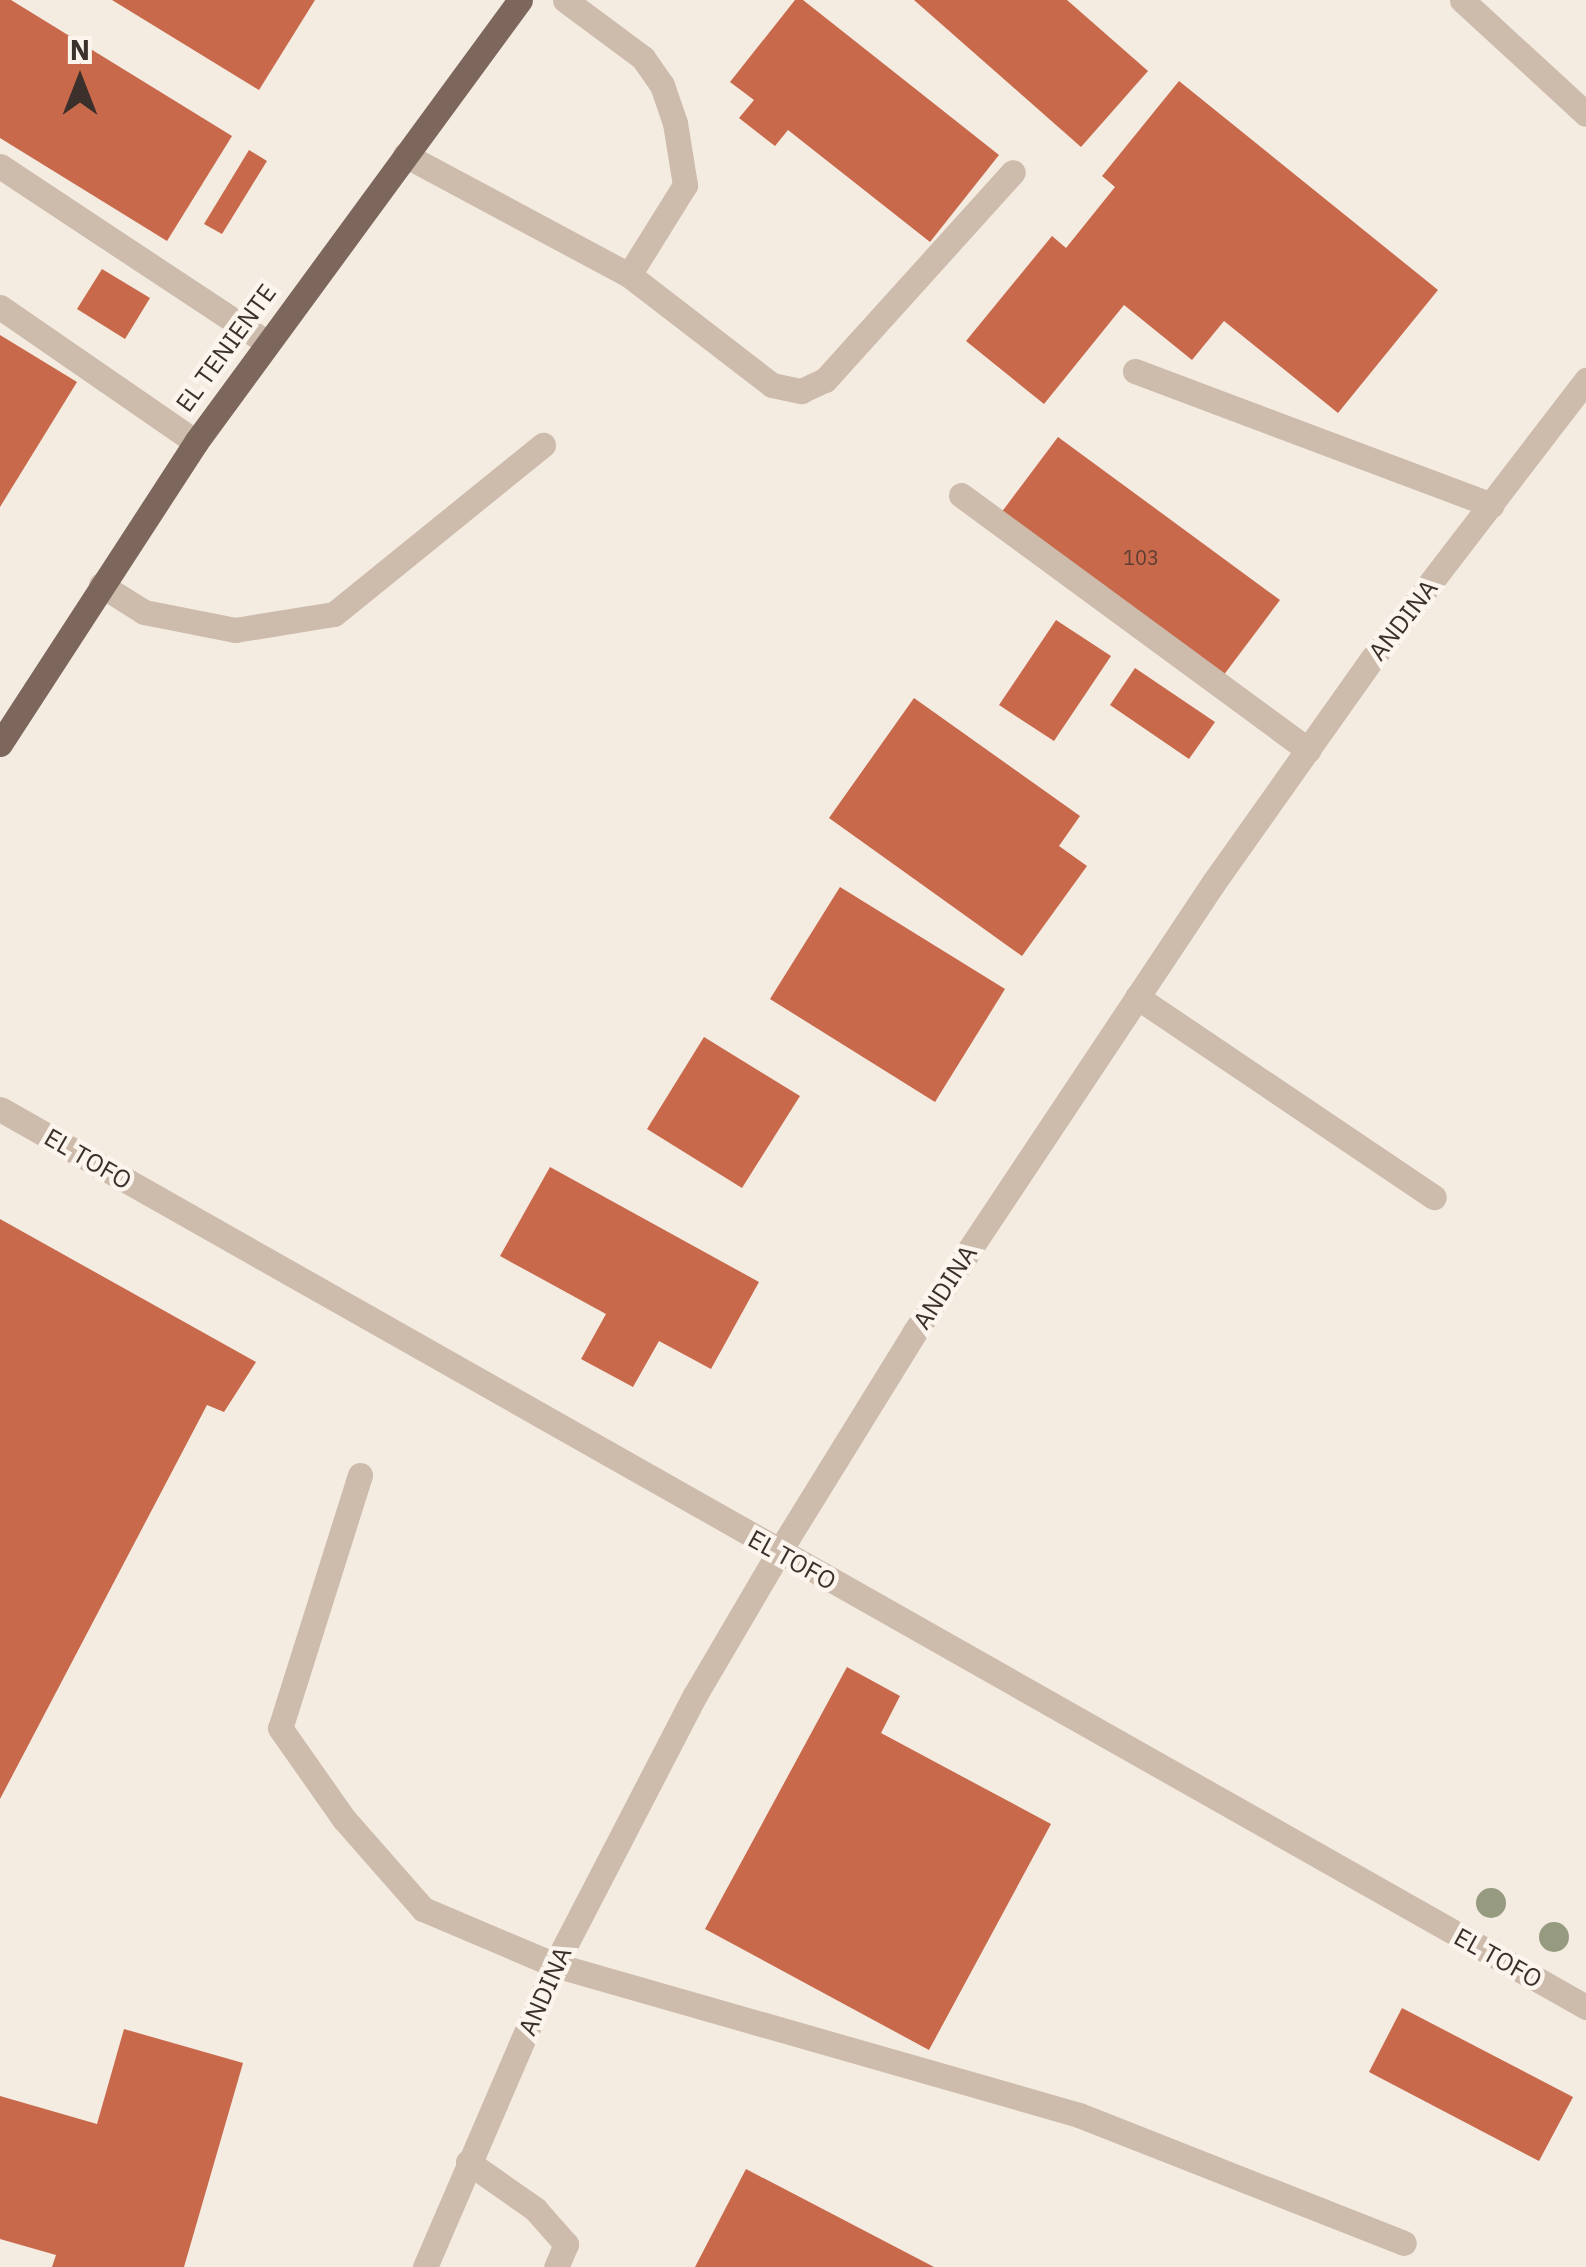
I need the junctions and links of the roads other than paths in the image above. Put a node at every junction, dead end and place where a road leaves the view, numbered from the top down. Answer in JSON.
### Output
{"nodes":[{"id":1,"x":520,"y":0,"type":"edge"},
{"id":2,"x":565,"y":0,"type":"edge"},
{"id":3,"x":1475,"y":4,"type":"edge"},
{"id":4,"x":1586,"y":114,"type":"edge"},
{"id":5,"x":405,"y":154,"type":"junction"},
{"id":6,"x":0,"y":166,"type":"edge"},
{"id":7,"x":1013,"y":172,"type":"dead end"},
{"id":8,"x":628,"y":275,"type":"junction"},
{"id":9,"x":0,"y":307,"type":"edge"},
{"id":10,"x":267,"y":343,"type":"junction"},
{"id":11,"x":1134,"y":371,"type":"dead end"},
{"id":12,"x":1586,"y":380,"type":"edge"},
{"id":13,"x":196,"y":442,"type":"junction"},
{"id":14,"x":543,"y":445,"type":"dead end"},
{"id":15,"x":960,"y":495,"type":"dead end"},
{"id":16,"x":1492,"y":505,"type":"junction"},
{"id":17,"x":101,"y":585,"type":"junction"},
{"id":18,"x":0,"y":744,"type":"edge"},
{"id":19,"x":1308,"y":750,"type":"junction"},
{"id":20,"x":1137,"y":997,"type":"junction"},
{"id":21,"x":0,"y":1110,"type":"edge"},
{"id":22,"x":1434,"y":1198,"type":"dead end"},
{"id":23,"x":360,"y":1475,"type":"dead end"},
{"id":24,"x":779,"y":1552,"type":"junction"},
{"id":25,"x":555,"y":1964,"type":"junction"},
{"id":26,"x":1586,"y":2007,"type":"edge"},
{"id":27,"x":468,"y":2162,"type":"junction"},
{"id":28,"x":1404,"y":2243,"type":"dead end"},
{"id":29,"x":425,"y":2267,"type":"edge"},
{"id":30,"x":556,"y":2267,"type":"edge"}],
"edges":[{"from":1,"to":5,"type":"main road","name":"EL TENIENTE"},
{"from":2,"to":8,"type":"street"},
{"from":3,"to":4,"type":"street"},
{"from":5,"to":8,"type":"street"},
{"from":5,"to":10,"type":"main road","name":"EL TENIENTE"},
{"from":6,"to":10,"type":"street"},
{"from":7,"to":8,"type":"street"},
{"from":9,"to":13,"type":"street"},
{"from":10,"to":13,"type":"main road","name":"EL TENIENTE"},
{"from":11,"to":16,"type":"street"},
{"from":12,"to":16,"type":"street","name":"ANDINA"},
{"from":13,"to":17,"type":"main road","name":"EL TENIENTE"},
{"from":14,"to":17,"type":"street"},
{"from":15,"to":19,"type":"street"},
{"from":16,"to":19,"type":"street","name":"ANDINA"},
{"from":17,"to":18,"type":"main road","name":"EL TENIENTE"},
{"from":19,"to":20,"type":"street","name":"ANDINA"},
{"from":20,"to":22,"type":"street"},
{"from":20,"to":24,"type":"street","name":"ANDINA"},
{"from":21,"to":24,"type":"street","name":"EL TOFO"},
{"from":23,"to":25,"type":"street"},
{"from":24,"to":25,"type":"street","name":"ANDINA"},
{"from":24,"to":26,"type":"street","name":"EL TOFO"},
{"from":25,"to":27,"type":"street","name":"ANDINA"},
{"from":25,"to":28,"type":"street"},
{"from":27,"to":29,"type":"street","name":"ANDINA"},
{"from":27,"to":30,"type":"street"}]}
